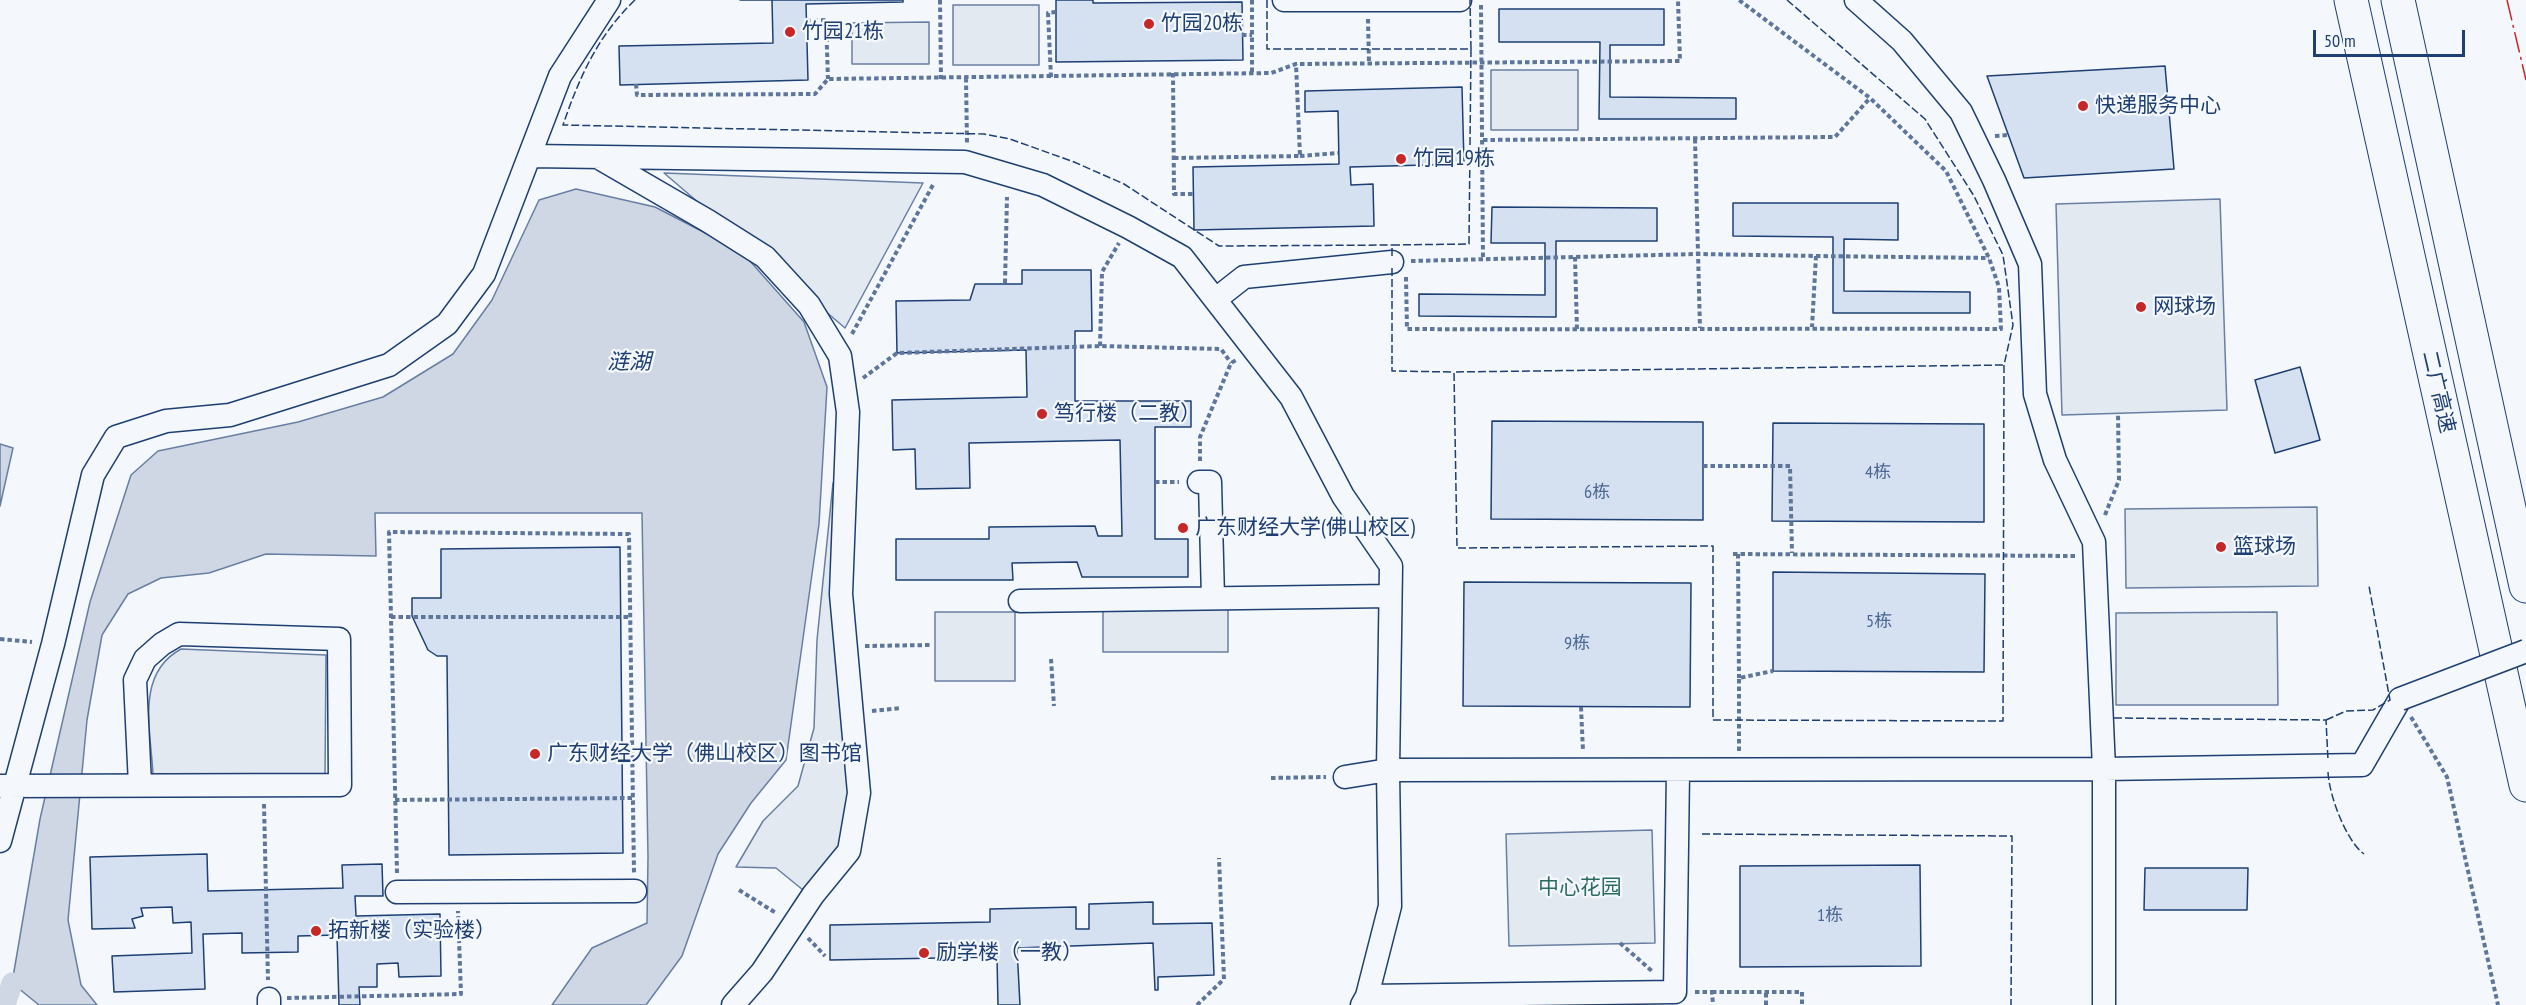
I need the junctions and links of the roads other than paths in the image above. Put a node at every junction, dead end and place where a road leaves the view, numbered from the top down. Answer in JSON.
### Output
{"nodes":[{"id":1,"x":609,"y":0,"type":"edge"},
{"id":2,"x":1284,"y":0,"type":"edge"},
{"id":3,"x":1460,"y":0,"type":"edge"},
{"id":4,"x":1856,"y":0,"type":"edge"},
{"id":5,"x":2351,"y":0,"type":"edge"},
{"id":6,"x":2398,"y":0,"type":"edge"},
{"id":7,"x":531,"y":156,"type":"junction"},
{"id":8,"x":600,"y":158,"type":"junction"},
{"id":9,"x":1399,"y":262,"type":"road end"},
{"id":10,"x":1216,"y":299,"type":"junction"},
{"id":11,"x":1199,"y":482,"type":"road end"},
{"id":12,"x":2526,"y":586,"type":"edge"},
{"id":13,"x":1390,"y":596,"type":"junction"},
{"id":14,"x":1213,"y":598,"type":"junction"},
{"id":15,"x":1020,"y":601,"type":"dead end"},
{"id":16,"x":2526,"y":651,"type":"edge"},
{"id":17,"x":2104,"y":769,"type":"junction"},
{"id":18,"x":1388,"y":770,"type":"junction"},
{"id":19,"x":1678,"y":771,"type":"junction"},
{"id":20,"x":1345,"y":777,"type":"road end"},
{"id":21,"x":140,"y":785,"type":"junction"},
{"id":22,"x":2526,"y":785,"type":"edge"},
{"id":23,"x":8,"y":786,"type":"edge"},
{"id":24,"x":0,"y":841,"type":"edge"},
{"id":25,"x":635,"y":891,"type":"road end"},
{"id":26,"x":397,"y":892,"type":"road end"},
{"id":27,"x":1364,"y":1001,"type":"edge"},
{"id":28,"x":734,"y":1005,"type":"edge"},
{"id":29,"x":2104,"y":1005,"type":"edge"}],
"edges":[{"from":1,"to":7,"type":"street"},
{"from":2,"to":3,"type":"street"},
{"from":4,"to":17,"type":"street"},
{"from":5,"to":22,"type":"highway","name":"二广高速"},
{"from":6,"to":12,"type":"highway","name":"二广高速"},
{"from":7,"to":8,"type":"street"},
{"from":7,"to":23,"type":"street"},
{"from":8,"to":10,"type":"street"},
{"from":8,"to":28,"type":"street"},
{"from":9,"to":10,"type":"street"},
{"from":10,"to":13,"type":"street"},
{"from":11,"to":14,"type":"street"},
{"from":13,"to":14,"type":"street"},
{"from":13,"to":18,"type":"street"},
{"from":14,"to":15,"type":"street"},
{"from":16,"to":17,"type":"street","bridge":true},
{"from":17,"to":19,"type":"street"},
{"from":17,"to":29,"type":"street"},
{"from":18,"to":19,"type":"street"},
{"from":18,"to":20,"type":"street"},
{"from":18,"to":27,"type":"street"},
{"from":19,"to":27,"type":"street"},
{"from":21,"to":21,"type":"street"},
{"from":21,"to":23,"type":"street"},
{"from":23,"to":24,"type":"street"},
{"from":25,"to":26,"type":"street"}]}
